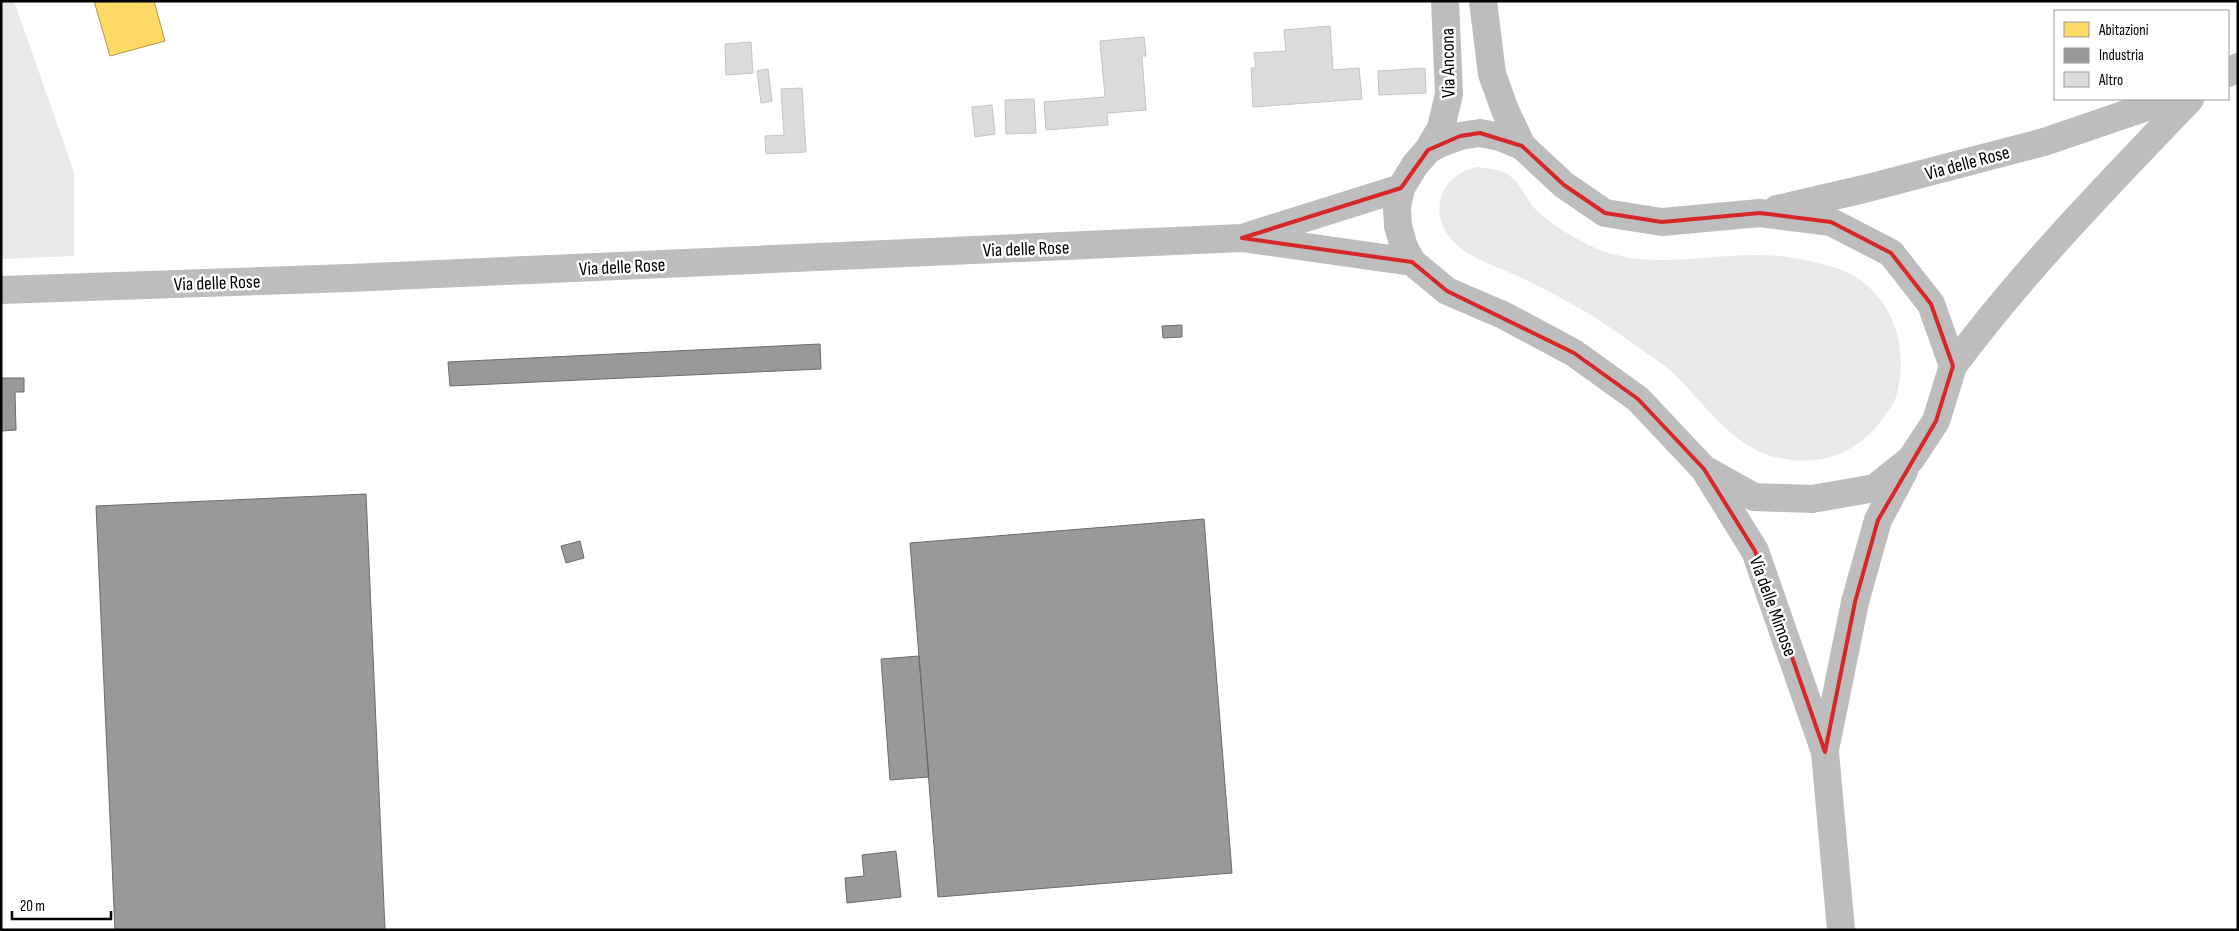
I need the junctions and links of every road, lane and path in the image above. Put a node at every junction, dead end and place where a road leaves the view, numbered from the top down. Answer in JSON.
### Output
{"nodes":[{"id":1,"x":1445,"y":1,"type":"edge"},
{"id":2,"x":1483,"y":1,"type":"edge"},
{"id":3,"x":2167,"y":100,"type":"edge"},
{"id":4,"x":2189,"y":100,"type":"edge"},
{"id":5,"x":1522,"y":146,"type":"junction"},
{"id":6,"x":1428,"y":150,"type":"junction"},
{"id":7,"x":1402,"y":188,"type":"junction"},
{"id":8,"x":1760,"y":212,"type":"junction"},
{"id":9,"x":1242,"y":238,"type":"junction"},
{"id":10,"x":1412,"y":262,"type":"junction"},
{"id":11,"x":1,"y":290,"type":"edge"},
{"id":12,"x":1953,"y":366,"type":"junction"},
{"id":13,"x":1911,"y":459,"type":"junction"},
{"id":14,"x":1704,"y":469,"type":"junction"},
{"id":15,"x":1825,"y":752,"type":"junction"},
{"id":16,"x":1841,"y":930,"type":"edge"}],
"edges":[{"from":1,"to":6,"type":"street","name":"Via Ancona"},
{"from":2,"to":5,"type":"street","name":"Via Ancona"},
{"from":3,"to":8,"type":"street","name":"Via delle Rose"},
{"from":4,"to":12,"type":"street"},
{"from":5,"to":6,"type":"street"},
{"from":5,"to":8,"type":"street"},
{"from":6,"to":7,"type":"street","name":"Via Ancona"},
{"from":7,"to":9,"type":"street","name":"Via delle Rose"},
{"from":7,"to":10,"type":"street","name":"Via Ancona"},
{"from":8,"to":12,"type":"street"},
{"from":9,"to":10,"type":"street","name":"Via delle Rose"},
{"from":9,"to":11,"type":"street","name":"Via delle Rose"},
{"from":10,"to":14,"type":"street"},
{"from":12,"to":13,"type":"street"},
{"from":13,"to":14,"type":"street"},
{"from":13,"to":15,"type":"street","name":"Via delle Mimose"},
{"from":14,"to":15,"type":"street","name":"Via delle Mimose"},
{"from":15,"to":16,"type":"street","name":"Via delle Mimose"}]}
